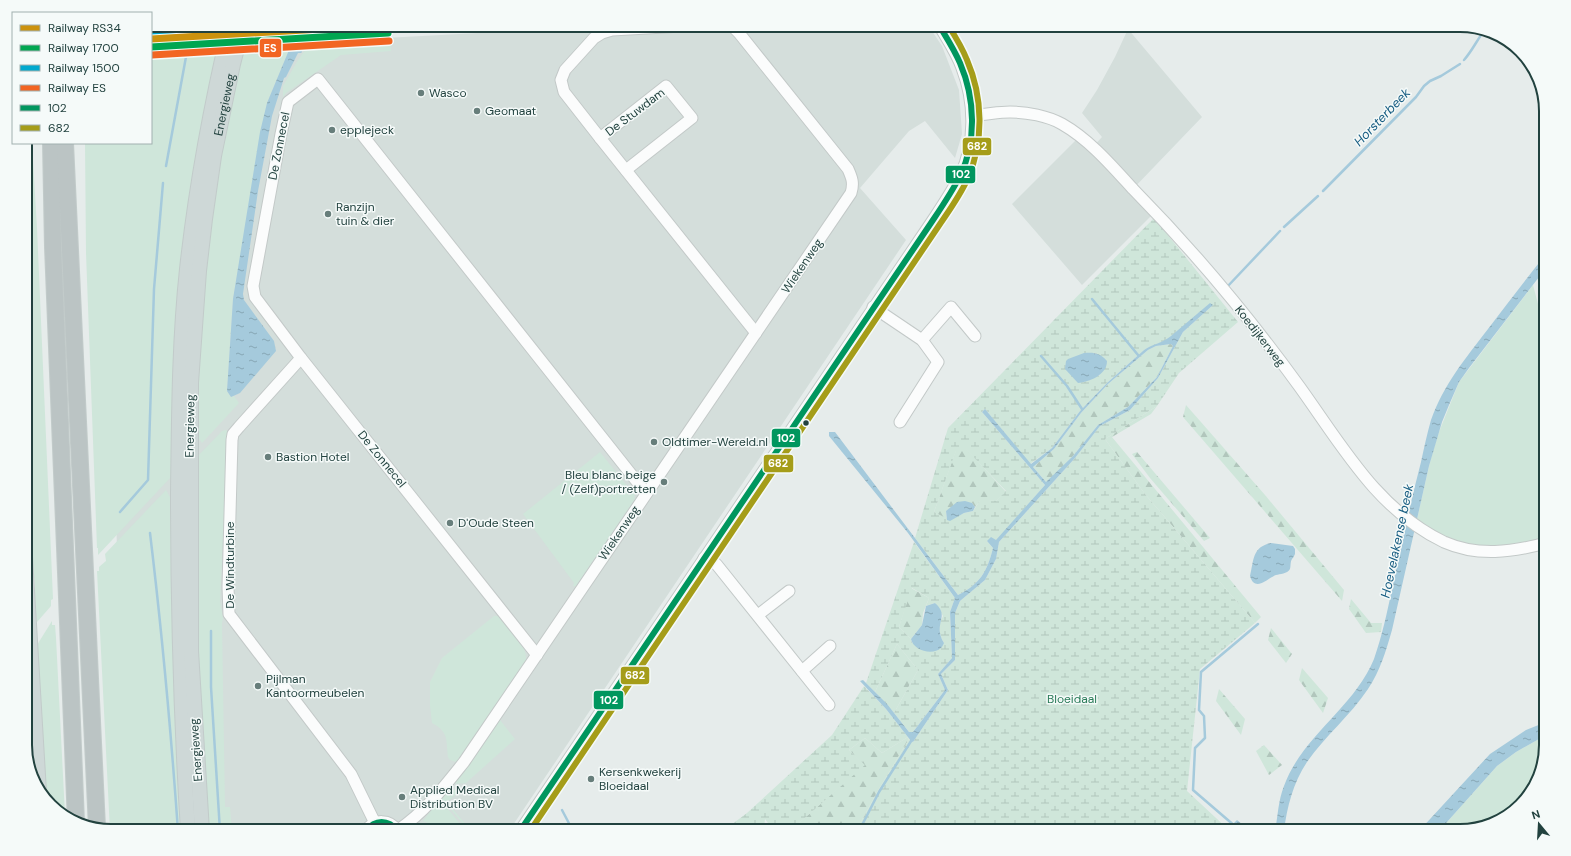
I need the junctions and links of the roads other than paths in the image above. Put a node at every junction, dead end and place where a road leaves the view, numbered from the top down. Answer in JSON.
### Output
{"nodes":[{"id":1,"x":229,"y":32,"type":"edge"},
{"id":2,"x":240,"y":32,"type":"edge"},
{"id":3,"x":605,"y":32,"type":"edge"},
{"id":4,"x":738,"y":32,"type":"edge"},
{"id":5,"x":943,"y":32,"type":"edge"},
{"id":6,"x":227,"y":65,"type":"junction"},
{"id":7,"x":972,"y":115,"type":"junction"},
{"id":8,"x":600,"y":138,"type":"junction"},
{"id":9,"x":40,"y":144,"type":"edge"},
{"id":10,"x":51,"y":144,"type":"edge"},
{"id":11,"x":66,"y":144,"type":"edge"},
{"id":12,"x":76,"y":144,"type":"edge"},
{"id":13,"x":626,"y":170,"type":"junction"},
{"id":14,"x":71,"y":252,"type":"junction"},
{"id":15,"x":54,"y":270,"type":"junction"},
{"id":16,"x":873,"y":308,"type":"junction"},
{"id":17,"x":756,"y":333,"type":"junction"},
{"id":18,"x":976,"y":336,"type":"dead end"},
{"id":19,"x":922,"y":340,"type":"junction"},
{"id":20,"x":301,"y":358,"type":"junction"},
{"id":21,"x":900,"y":422,"type":"dead end"},
{"id":22,"x":646,"y":493,"type":"junction"},
{"id":23,"x":1539,"y":545,"type":"edge"},
{"id":24,"x":704,"y":558,"type":"junction"},
{"id":25,"x":789,"y":591,"type":"dead end"},
{"id":26,"x":758,"y":615,"type":"junction"},
{"id":27,"x":830,"y":646,"type":"dead end"},
{"id":28,"x":32,"y":652,"type":"edge"},
{"id":29,"x":538,"y":655,"type":"junction"},
{"id":30,"x":802,"y":670,"type":"junction"},
{"id":31,"x":829,"y":705,"type":"dead end"},
{"id":32,"x":39,"y":778,"type":"edge"},
{"id":33,"x":76,"y":816,"type":"edge"},
{"id":34,"x":97,"y":822,"type":"edge"},
{"id":35,"x":375,"y":823,"type":"joint"},
{"id":36,"x":188,"y":824,"type":"edge"},
{"id":37,"x":202,"y":824,"type":"edge"},
{"id":38,"x":390,"y":824,"type":"edge"},
{"id":39,"x":408,"y":824,"type":"edge"},
{"id":40,"x":525,"y":824,"type":"edge"}],
"edges":[{"from":1,"to":6,"type":"main road","name":"Energieweg"},
{"from":2,"to":6,"type":"main road","name":"Energieweg"},
{"from":3,"to":8,"type":"street","name":"De Stuwdam"},
{"from":4,"to":17,"type":"street","name":"Wiekenweg"},
{"from":5,"to":7,"type":"street"},
{"from":6,"to":36,"type":"main road","name":"Energieweg"},
{"from":6,"to":37,"type":"main road","name":"Energieweg"},
{"from":7,"to":16,"type":"street"},
{"from":7,"to":23,"type":"street","name":"Koedijkerweg"},
{"from":8,"to":13,"type":"street","name":"De Stuwdam"},
{"from":8,"to":13,"type":"street","name":"De Stuwdam"},
{"from":9,"to":15,"type":"highway"},
{"from":10,"to":15,"type":"highway"},
{"from":11,"to":14,"type":"highway"},
{"from":12,"to":14,"type":"highway"},
{"from":13,"to":17,"type":"street","name":"De Stuwdam"},
{"from":14,"to":34,"type":"highway"},
{"from":15,"to":33,"type":"highway"},
{"from":16,"to":19,"type":"street"},
{"from":16,"to":24,"type":"street"},
{"from":17,"to":22,"type":"street","name":"Wiekenweg"},
{"from":18,"to":19,"type":"street"},
{"from":19,"to":21,"type":"street"},
{"from":20,"to":22,"type":"street","name":"De Zonnecel"},
{"from":20,"to":29,"type":"street","name":"De Zonnecel"},
{"from":20,"to":35,"type":"street","name":"De Windturbine"},
{"from":22,"to":29,"type":"street","name":"Wiekenweg"},
{"from":24,"to":26,"type":"street"},
{"from":24,"to":40,"type":"street"},
{"from":25,"to":26,"type":"street"},
{"from":26,"to":30,"type":"street"},
{"from":27,"to":30,"type":"street"},
{"from":28,"to":32,"type":"main road"},
{"from":29,"to":39,"type":"street","name":"Wiekenweg"},
{"from":30,"to":31,"type":"street"},
{"from":35,"to":38,"type":"street"}]}
